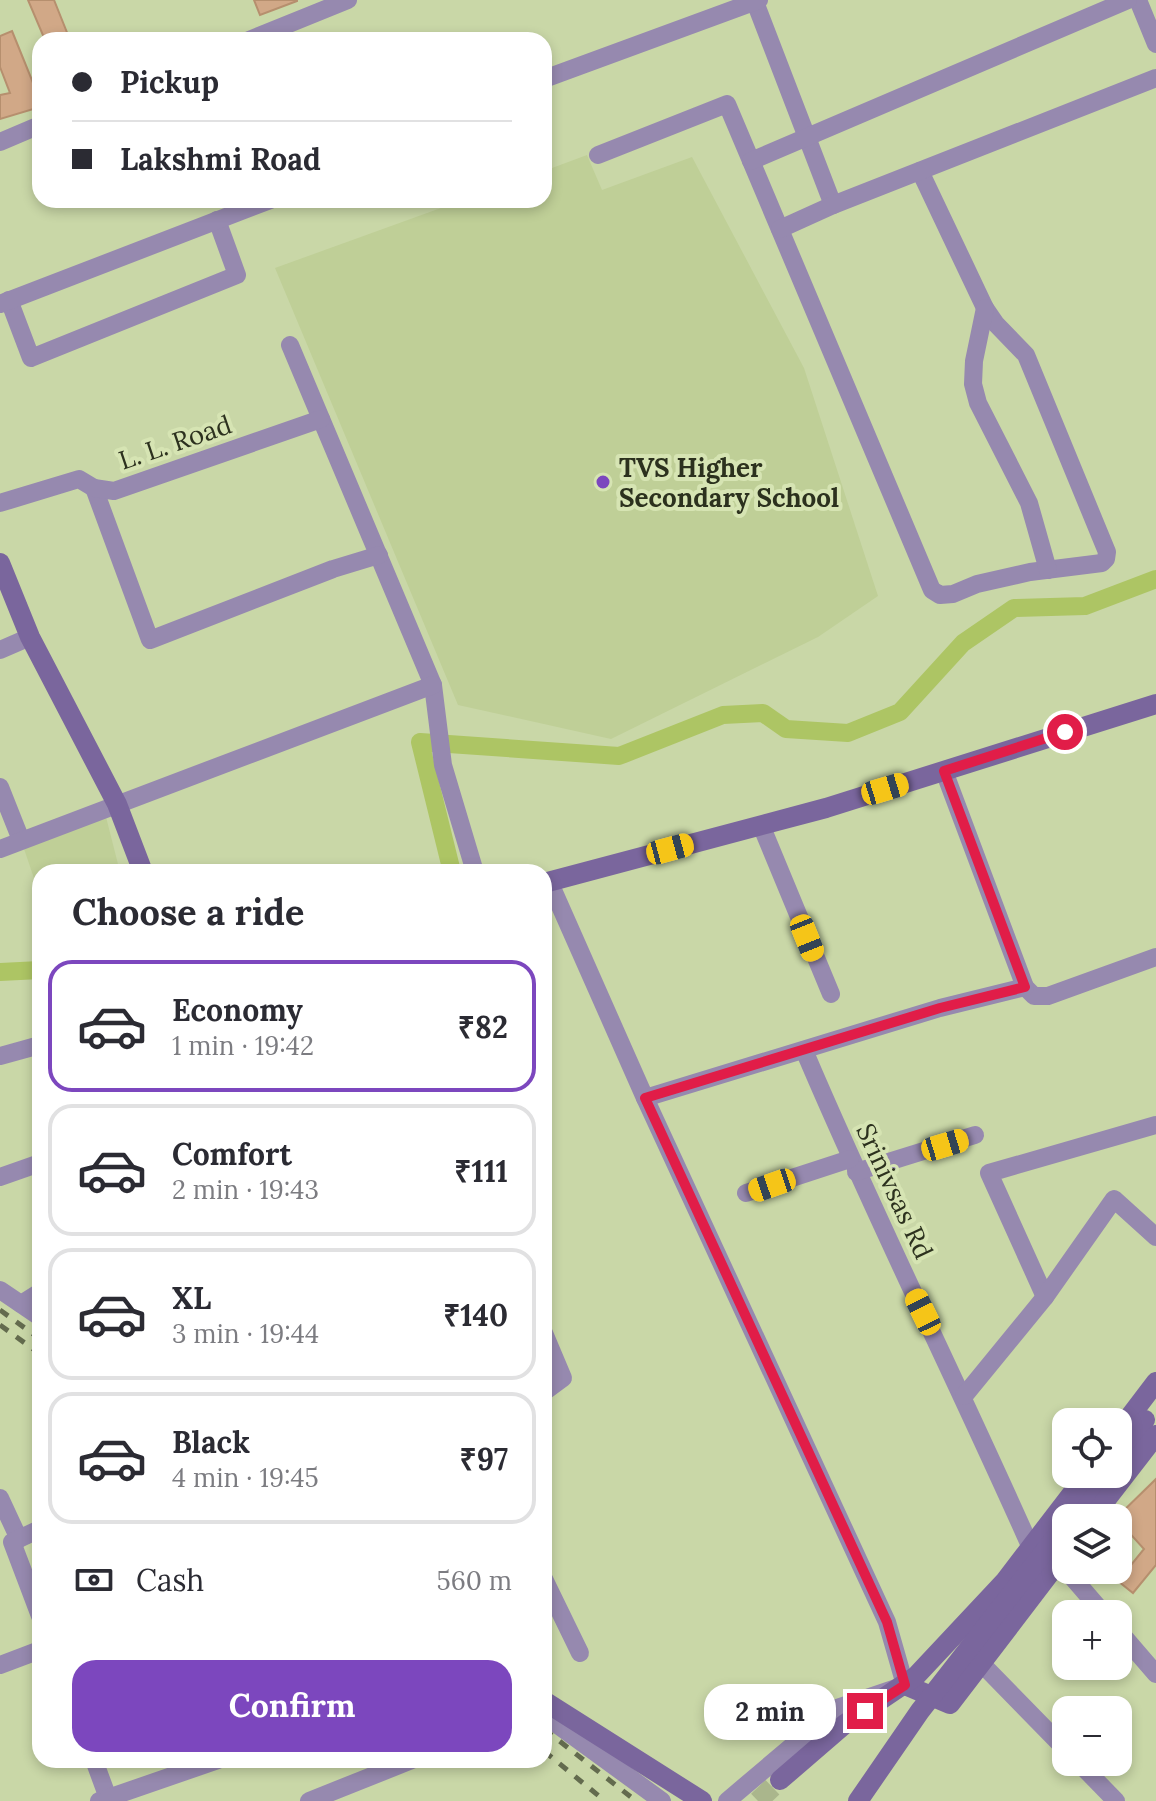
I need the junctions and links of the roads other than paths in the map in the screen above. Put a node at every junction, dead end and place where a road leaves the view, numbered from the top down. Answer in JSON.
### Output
{"nodes":[{"id":1,"x":348,"y":0,"type":"edge"},
{"id":2,"x":1128,"y":0,"type":"edge"},
{"id":3,"x":1138,"y":0,"type":"edge"},
{"id":4,"x":757,"y":1,"type":"edge"},
{"id":5,"x":269,"y":32,"type":"edge"},
{"id":6,"x":1156,"y":44,"type":"edge"},
{"id":7,"x":552,"y":76,"type":"edge"},
{"id":8,"x":1156,"y":78,"type":"edge"},
{"id":9,"x":32,"y":128,"type":"edge"},
{"id":10,"x":806,"y":136,"type":"junction"},
{"id":11,"x":0,"y":142,"type":"edge"},
{"id":12,"x":598,"y":155,"type":"dead end"},
{"id":13,"x":751,"y":161,"type":"junction"},
{"id":14,"x":920,"y":171,"type":"junction"},
{"id":15,"x":833,"y":205,"type":"junction"},
{"id":16,"x":249,"y":208,"type":"edge"},
{"id":17,"x":217,"y":220,"type":"junction"},
{"id":18,"x":780,"y":229,"type":"junction"},
{"id":19,"x":4,"y":302,"type":"edge"},
{"id":20,"x":985,"y":308,"type":"junction"},
{"id":21,"x":290,"y":345,"type":"dead end"},
{"id":22,"x":321,"y":419,"type":"junction"},
{"id":23,"x":94,"y":488,"type":"junction"},
{"id":24,"x":0,"y":503,"type":"edge"},
{"id":25,"x":379,"y":555,"type":"junction"},
{"id":26,"x":0,"y":563,"type":"edge"},
{"id":27,"x":1048,"y":570,"type":"junction"},
{"id":28,"x":30,"y":637,"type":"junction"},
{"id":29,"x":0,"y":650,"type":"edge"},
{"id":30,"x":433,"y":685,"type":"junction"},
{"id":31,"x":1156,"y":704,"type":"edge"},
{"id":32,"x":944,"y":771,"type":"junction"},
{"id":33,"x":0,"y":787,"type":"edge"},
{"id":34,"x":117,"y":804,"type":"junction"},
{"id":35,"x":761,"y":825,"type":"junction"},
{"id":36,"x":21,"y":840,"type":"junction"},
{"id":37,"x":0,"y":849,"type":"edge"},
{"id":38,"x":140,"y":864,"type":"edge"},
{"id":39,"x":473,"y":864,"type":"edge"},
{"id":40,"x":552,"y":881,"type":"edge"},
{"id":41,"x":552,"y":893,"type":"edge"},
{"id":42,"x":1156,"y":957,"type":"edge"},
{"id":43,"x":1025,"y":987,"type":"junction"},
{"id":44,"x":831,"y":994,"type":"dead end"},
{"id":45,"x":32,"y":1047,"type":"edge"},
{"id":46,"x":804,"y":1050,"type":"junction"},
{"id":47,"x":0,"y":1056,"type":"edge"},
{"id":48,"x":645,"y":1098,"type":"junction"},
{"id":49,"x":1156,"y":1125,"type":"edge"},
{"id":50,"x":975,"y":1135,"type":"dead end"},
{"id":51,"x":32,"y":1166,"type":"edge"},
{"id":52,"x":853,"y":1166,"type":"junction"},
{"id":53,"x":0,"y":1177,"type":"edge"},
{"id":54,"x":746,"y":1193,"type":"dead end"},
{"id":55,"x":1156,"y":1237,"type":"edge"},
{"id":56,"x":0,"y":1290,"type":"edge"},
{"id":57,"x":32,"y":1297,"type":"edge"},
{"id":58,"x":1045,"y":1297,"type":"junction"},
{"id":59,"x":21,"y":1304,"type":"junction"},
{"id":60,"x":32,"y":1312,"type":"edge"},
{"id":61,"x":552,"y":1352,"type":"edge"},
{"id":62,"x":1156,"y":1382,"type":"edge"},
{"id":63,"x":552,"y":1386,"type":"edge"},
{"id":64,"x":964,"y":1396,"type":"junction"},
{"id":65,"x":1156,"y":1405,"type":"edge"},
{"id":66,"x":1132,"y":1414,"type":"edge"},
{"id":67,"x":1156,"y":1435,"type":"edge"},
{"id":68,"x":1132,"y":1437,"type":"edge"},
{"id":69,"x":1076,"y":1488,"type":"edge"},
{"id":70,"x":1093,"y":1488,"type":"edge"},
{"id":71,"x":0,"y":1498,"type":"edge"},
{"id":72,"x":1081,"y":1504,"type":"edge"},
{"id":73,"x":1103,"y":1504,"type":"edge"},
{"id":74,"x":32,"y":1533,"type":"edge"},
{"id":75,"x":1052,"y":1542,"type":"edge"},
{"id":76,"x":11,"y":1543,"type":"edge"},
{"id":77,"x":1031,"y":1548,"type":"junction"},
{"id":78,"x":1052,"y":1577,"type":"edge"},
{"id":79,"x":1080,"y":1584,"type":"edge"},
{"id":80,"x":552,"y":1595,"type":"edge"},
{"id":81,"x":32,"y":1596,"type":"edge"},
{"id":82,"x":1093,"y":1600,"type":"edge"},
{"id":83,"x":1132,"y":1646,"type":"edge"},
{"id":84,"x":32,"y":1653,"type":"edge"},
{"id":85,"x":580,"y":1653,"type":"dead end"},
{"id":86,"x":981,"y":1663,"type":"junction"},
{"id":87,"x":0,"y":1665,"type":"edge"},
{"id":88,"x":1156,"y":1674,"type":"edge"},
{"id":89,"x":905,"y":1685,"type":"junction"},
{"id":90,"x":552,"y":1706,"type":"edge"},
{"id":91,"x":552,"y":1721,"type":"edge"},
{"id":92,"x":1052,"y":1736,"type":"edge"},
{"id":93,"x":96,"y":1768,"type":"edge"},
{"id":94,"x":195,"y":1768,"type":"edge"},
{"id":95,"x":392,"y":1768,"type":"edge"},
{"id":96,"x":1092,"y":1776,"type":"edge"},
{"id":97,"x":780,"y":1780,"type":"tunnel mouth"},
{"id":98,"x":105,"y":1800,"type":"edge"},
{"id":99,"x":309,"y":1801,"type":"edge"},
{"id":100,"x":662,"y":1801,"type":"edge"},
{"id":101,"x":702,"y":1801,"type":"edge"},
{"id":102,"x":727,"y":1801,"type":"edge"},
{"id":103,"x":858,"y":1801,"type":"edge"},
{"id":104,"x":1116,"y":1801,"type":"edge"}],
"edges":[{"from":1,"to":5,"type":"street"},
{"from":2,"to":10,"type":"street"},
{"from":3,"to":6,"type":"street"},
{"from":4,"to":7,"type":"street"},
{"from":4,"to":10,"type":"street"},
{"from":8,"to":14,"type":"street"},
{"from":9,"to":11,"type":"street"},
{"from":10,"to":13,"type":"street"},
{"from":10,"to":15,"type":"street"},
{"from":12,"to":13,"type":"street"},
{"from":13,"to":18,"type":"street"},
{"from":14,"to":15,"type":"street"},
{"from":14,"to":20,"type":"street"},
{"from":15,"to":18,"type":"street"},
{"from":16,"to":17,"type":"street"},
{"from":17,"to":19,"type":"street"},
{"from":17,"to":19,"type":"street"},
{"from":18,"to":27,"type":"street"},
{"from":20,"to":27,"type":"street"},
{"from":20,"to":27,"type":"street"},
{"from":21,"to":22,"type":"street"},
{"from":22,"to":23,"type":"street","name":"L. L. Road"},
{"from":22,"to":25,"type":"street"},
{"from":23,"to":24,"type":"street","name":"L. L. Road"},
{"from":23,"to":25,"type":"street"},
{"from":25,"to":30,"type":"street"},
{"from":26,"to":28,"type":"street"},
{"from":28,"to":29,"type":"street"},
{"from":28,"to":34,"type":"street"},
{"from":30,"to":34,"type":"street"},
{"from":30,"to":39,"type":"street"},
{"from":31,"to":32,"type":"street"},
{"from":32,"to":35,"type":"street"},
{"from":32,"to":43,"type":"street"},
{"from":33,"to":36,"type":"street"},
{"from":34,"to":36,"type":"street"},
{"from":34,"to":38,"type":"street"},
{"from":35,"to":40,"type":"street"},
{"from":35,"to":44,"type":"street"},
{"from":36,"to":37,"type":"street"},
{"from":41,"to":48,"type":"street"},
{"from":42,"to":43,"type":"street"},
{"from":43,"to":46,"type":"street"},
{"from":45,"to":47,"type":"street"},
{"from":46,"to":48,"type":"street"},
{"from":46,"to":52,"type":"street","name":"Srinivsas Rd"},
{"from":48,"to":89,"type":"street"},
{"from":49,"to":58,"type":"street"},
{"from":50,"to":52,"type":"street"},
{"from":51,"to":53,"type":"street"},
{"from":52,"to":54,"type":"street"},
{"from":52,"to":64,"type":"street","name":"Srinivsas Rd"},
{"from":55,"to":58,"type":"street"},
{"from":56,"to":59,"type":"street"},
{"from":57,"to":59,"type":"street"},
{"from":58,"to":64,"type":"street"},
{"from":59,"to":60,"type":"street"},
{"from":61,"to":63,"type":"street"},
{"from":62,"to":66,"type":"street"},
{"from":64,"to":77,"type":"street","name":"Srinivsas Rd"},
{"from":65,"to":68,"type":"street"},
{"from":67,"to":73,"type":"street"},
{"from":69,"to":77,"type":"street"},
{"from":70,"to":72,"type":"street"},
{"from":71,"to":76,"type":"street"},
{"from":74,"to":76,"type":"street"},
{"from":75,"to":103,"type":"street","bridge":true},
{"from":76,"to":81,"type":"street"},
{"from":77,"to":89,"type":"street"},
{"from":78,"to":86,"type":"street"},
{"from":79,"to":82,"type":"street"},
{"from":80,"to":85,"type":"street"},
{"from":83,"to":88,"type":"street"},
{"from":84,"to":87,"type":"street"},
{"from":86,"to":89,"type":"street"},
{"from":86,"to":92,"type":"street"},
{"from":89,"to":97,"type":"street"},
{"from":89,"to":102,"type":"street"},
{"from":90,"to":101,"type":"street"},
{"from":91,"to":100,"type":"street"},
{"from":93,"to":98,"type":"street"},
{"from":94,"to":98,"type":"street"},
{"from":95,"to":99,"type":"street"},
{"from":96,"to":104,"type":"street"}]}
